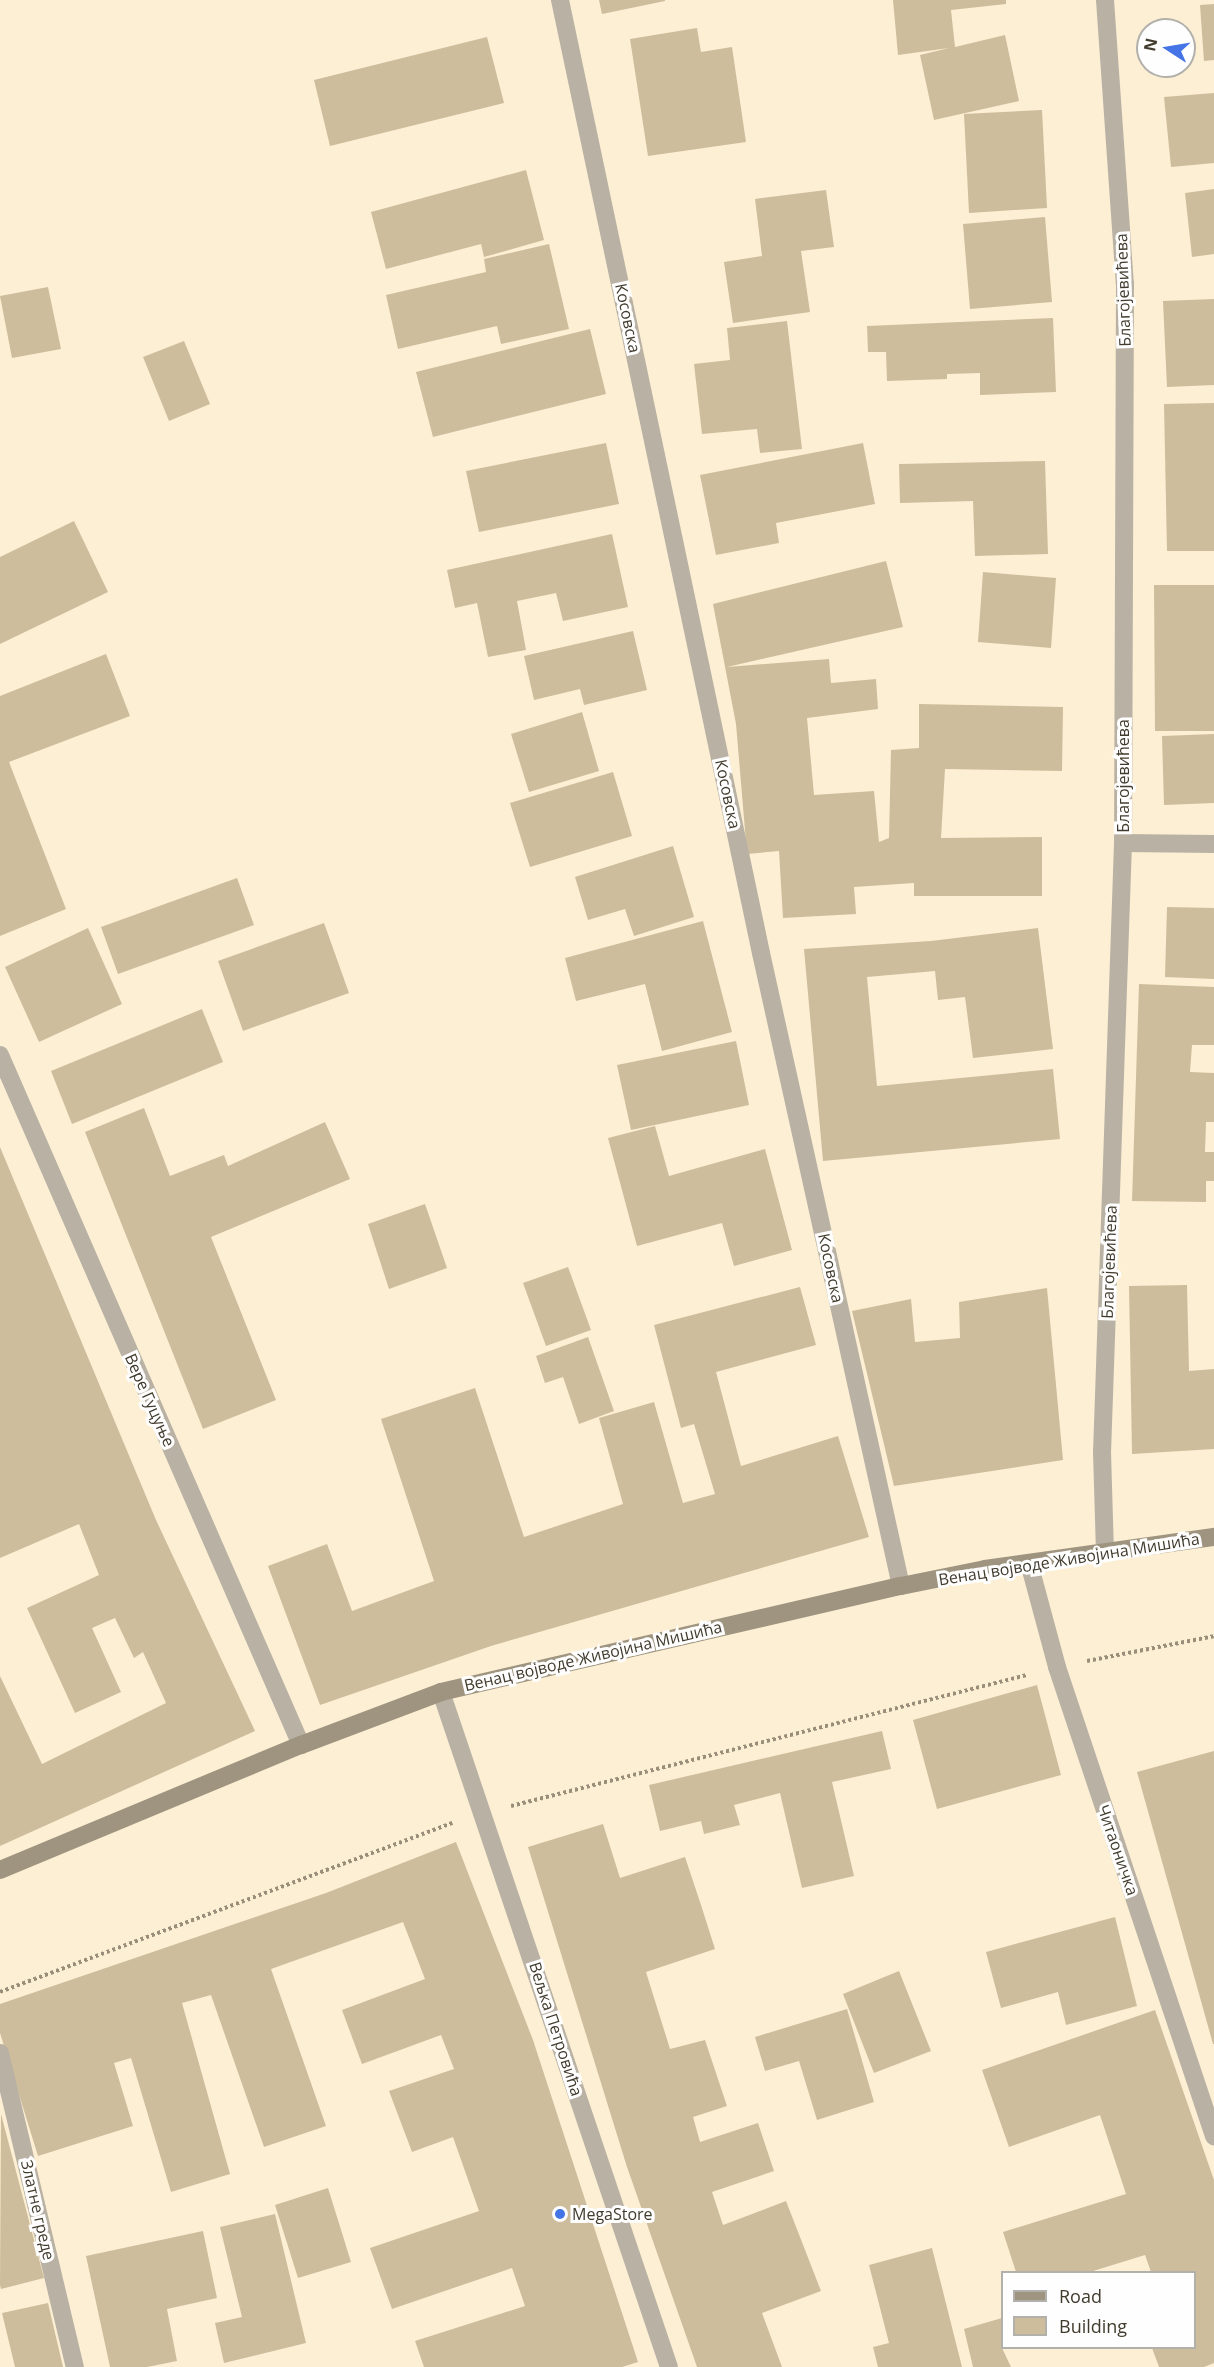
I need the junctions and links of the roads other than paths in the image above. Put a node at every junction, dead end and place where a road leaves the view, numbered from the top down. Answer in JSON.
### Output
{"nodes":[{"id":1,"x":560,"y":0,"type":"edge"},
{"id":2,"x":1105,"y":0,"type":"edge"},
{"id":3,"x":1123,"y":843,"type":"junction"},
{"id":4,"x":1214,"y":844,"type":"edge"},
{"id":5,"x":0,"y":1055,"type":"edge"},
{"id":6,"x":1214,"y":1537,"type":"edge"},
{"id":7,"x":1105,"y":1552,"type":"junction"},
{"id":8,"x":1029,"y":1563,"type":"junction"},
{"id":9,"x":901,"y":1586,"type":"junction"},
{"id":10,"x":441,"y":1692,"type":"junction"},
{"id":11,"x":302,"y":1745,"type":"junction"},
{"id":12,"x":0,"y":1870,"type":"edge"},
{"id":13,"x":0,"y":2052,"type":"edge"},
{"id":14,"x":1214,"y":2136,"type":"edge"},
{"id":15,"x":75,"y":2367,"type":"edge"},
{"id":16,"x":669,"y":2367,"type":"edge"}],
"edges":[{"from":1,"to":9,"type":"street","name":"Косовска"},
{"from":2,"to":3,"type":"street","name":"Благојевићева"},
{"from":3,"to":4,"type":"street"},
{"from":3,"to":7,"type":"street","name":"Благојевићева"},
{"from":5,"to":11,"type":"street","name":"Вере Гуцуње"},
{"from":6,"to":7,"type":"main road","name":"Венац војводе Живојина Мишића"},
{"from":7,"to":8,"type":"main road","name":"Венац војводе Живојина Мишића"},
{"from":8,"to":9,"type":"main road","name":"Венац војводе Живојина Мишића"},
{"from":8,"to":14,"type":"street","name":"Читаоничка"},
{"from":9,"to":10,"type":"main road","name":"Венац војводе Живојина Мишића"},
{"from":10,"to":11,"type":"main road","name":"Венац војводе Живојина Мишића"},
{"from":10,"to":16,"type":"street","name":"Вељка Петровића"},
{"from":11,"to":12,"type":"main road","name":"Венац војводе Живојина Мишића"},
{"from":13,"to":15,"type":"street","name":"Златне греде"}]}
